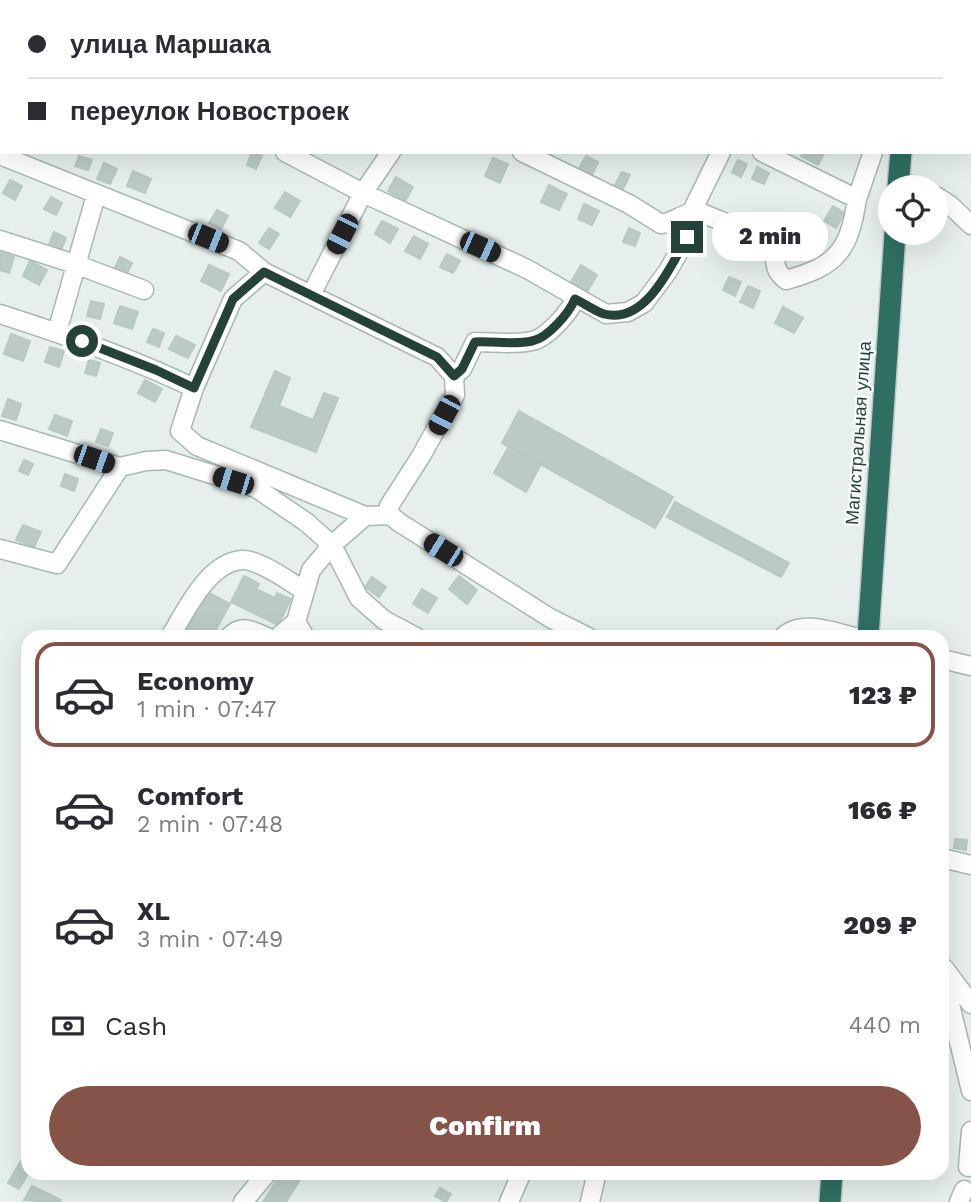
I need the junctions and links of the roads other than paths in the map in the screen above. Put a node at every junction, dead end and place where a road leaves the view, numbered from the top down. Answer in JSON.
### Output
{"nodes":[{"id":1,"x":289,"y":154,"type":"edge"},
{"id":2,"x":390,"y":154,"type":"edge"},
{"id":3,"x":526,"y":154,"type":"edge"},
{"id":4,"x":720,"y":154,"type":"edge"},
{"id":5,"x":766,"y":154,"type":"edge"},
{"id":6,"x":872,"y":154,"type":"edge"},
{"id":7,"x":901,"y":154,"type":"edge"},
{"id":8,"x":0,"y":155,"type":"edge"},
{"id":9,"x":899,"y":175,"type":"edge"},
{"id":10,"x":363,"y":193,"type":"junction"},
{"id":11,"x":96,"y":195,"type":"junction"},
{"id":12,"x":851,"y":195,"type":"junction"},
{"id":13,"x":948,"y":204,"type":"edge"},
{"id":14,"x":692,"y":211,"type":"junction"},
{"id":15,"x":971,"y":225,"type":"edge"},
{"id":16,"x":0,"y":240,"type":"edge"},
{"id":17,"x":894,"y":245,"type":"edge"},
{"id":18,"x":75,"y":264,"type":"junction"},
{"id":19,"x":264,"y":272,"type":"junction"},
{"id":20,"x":144,"y":290,"type":"dead end"},
{"id":21,"x":311,"y":295,"type":"junction"},
{"id":22,"x":575,"y":299,"type":"junction"},
{"id":23,"x":0,"y":314,"type":"edge"},
{"id":24,"x":57,"y":332,"type":"junction"},
{"id":25,"x":454,"y":376,"type":"junction"},
{"id":26,"x":194,"y":388,"type":"junction"},
{"id":27,"x":0,"y":430,"type":"edge"},
{"id":28,"x":120,"y":467,"type":"junction"},
{"id":29,"x":390,"y":514,"type":"junction"},
{"id":30,"x":365,"y":516,"type":"junction"},
{"id":31,"x":332,"y":545,"type":"junction"},
{"id":32,"x":0,"y":549,"type":"edge"},
{"id":33,"x":304,"y":591,"type":"junction"},
{"id":34,"x":300,"y":629,"type":"edge"},
{"id":35,"x":174,"y":630,"type":"edge"},
{"id":36,"x":402,"y":630,"type":"edge"},
{"id":37,"x":573,"y":630,"type":"edge"},
{"id":38,"x":798,"y":630,"type":"edge"},
{"id":39,"x":824,"y":630,"type":"edge"},
{"id":40,"x":868,"y":630,"type":"edge"},
{"id":41,"x":949,"y":661,"type":"edge"},
{"id":42,"x":971,"y":666,"type":"edge"},
{"id":43,"x":949,"y":860,"type":"edge"},
{"id":44,"x":971,"y":865,"type":"edge"},
{"id":45,"x":949,"y":974,"type":"edge"},
{"id":46,"x":949,"y":1000,"type":"edge"},
{"id":47,"x":971,"y":1004,"type":"edge"},
{"id":48,"x":971,"y":1091,"type":"edge"},
{"id":49,"x":971,"y":1131,"type":"edge"},
{"id":50,"x":968,"y":1167,"type":"dead end"},
{"id":51,"x":261,"y":1180,"type":"edge"},
{"id":52,"x":519,"y":1180,"type":"edge"},
{"id":53,"x":595,"y":1180,"type":"edge"},
{"id":54,"x":831,"y":1180,"type":"edge"},
{"id":55,"x":243,"y":1202,"type":"edge"},
{"id":56,"x":509,"y":1202,"type":"edge"},
{"id":57,"x":590,"y":1202,"type":"edge"},
{"id":58,"x":830,"y":1202,"type":"edge"}],
"edges":[{"from":1,"to":10,"type":"street"},
{"from":2,"to":10,"type":"street"},
{"from":3,"to":14,"type":"street"},
{"from":4,"to":14,"type":"street"},
{"from":5,"to":12,"type":"street"},
{"from":6,"to":12,"type":"street"},
{"from":7,"to":9,"type":"highway"},
{"from":8,"to":11,"type":"street"},
{"from":10,"to":21,"type":"street"},
{"from":10,"to":22,"type":"street"},
{"from":11,"to":18,"type":"street"},
{"from":11,"to":19,"type":"street"},
{"from":12,"to":14,"type":"street"},
{"from":13,"to":15,"type":"street"},
{"from":14,"to":22,"type":"street"},
{"from":16,"to":18,"type":"street"},
{"from":17,"to":40,"type":"highway","name":"Магистральная улица"},
{"from":18,"to":20,"type":"street"},
{"from":18,"to":24,"type":"street"},
{"from":19,"to":21,"type":"street"},
{"from":19,"to":26,"type":"street"},
{"from":21,"to":25,"type":"street"},
{"from":22,"to":25,"type":"street"},
{"from":23,"to":24,"type":"street"},
{"from":24,"to":26,"type":"street"},
{"from":25,"to":29,"type":"street"},
{"from":26,"to":30,"type":"street"},
{"from":27,"to":28,"type":"street"},
{"from":28,"to":31,"type":"street"},
{"from":28,"to":32,"type":"street"},
{"from":29,"to":30,"type":"street"},
{"from":29,"to":37,"type":"street"},
{"from":30,"to":31,"type":"street"},
{"from":31,"to":33,"type":"street"},
{"from":31,"to":36,"type":"street"},
{"from":33,"to":34,"type":"street"},
{"from":33,"to":35,"type":"street"},
{"from":38,"to":39,"type":"street"},
{"from":41,"to":42,"type":"street"},
{"from":43,"to":44,"type":"street"},
{"from":45,"to":47,"type":"street"},
{"from":46,"to":48,"type":"street"},
{"from":49,"to":50,"type":"street"},
{"from":51,"to":55,"type":"street"},
{"from":52,"to":56,"type":"street"},
{"from":53,"to":57,"type":"street"},
{"from":54,"to":58,"type":"highway"}]}
